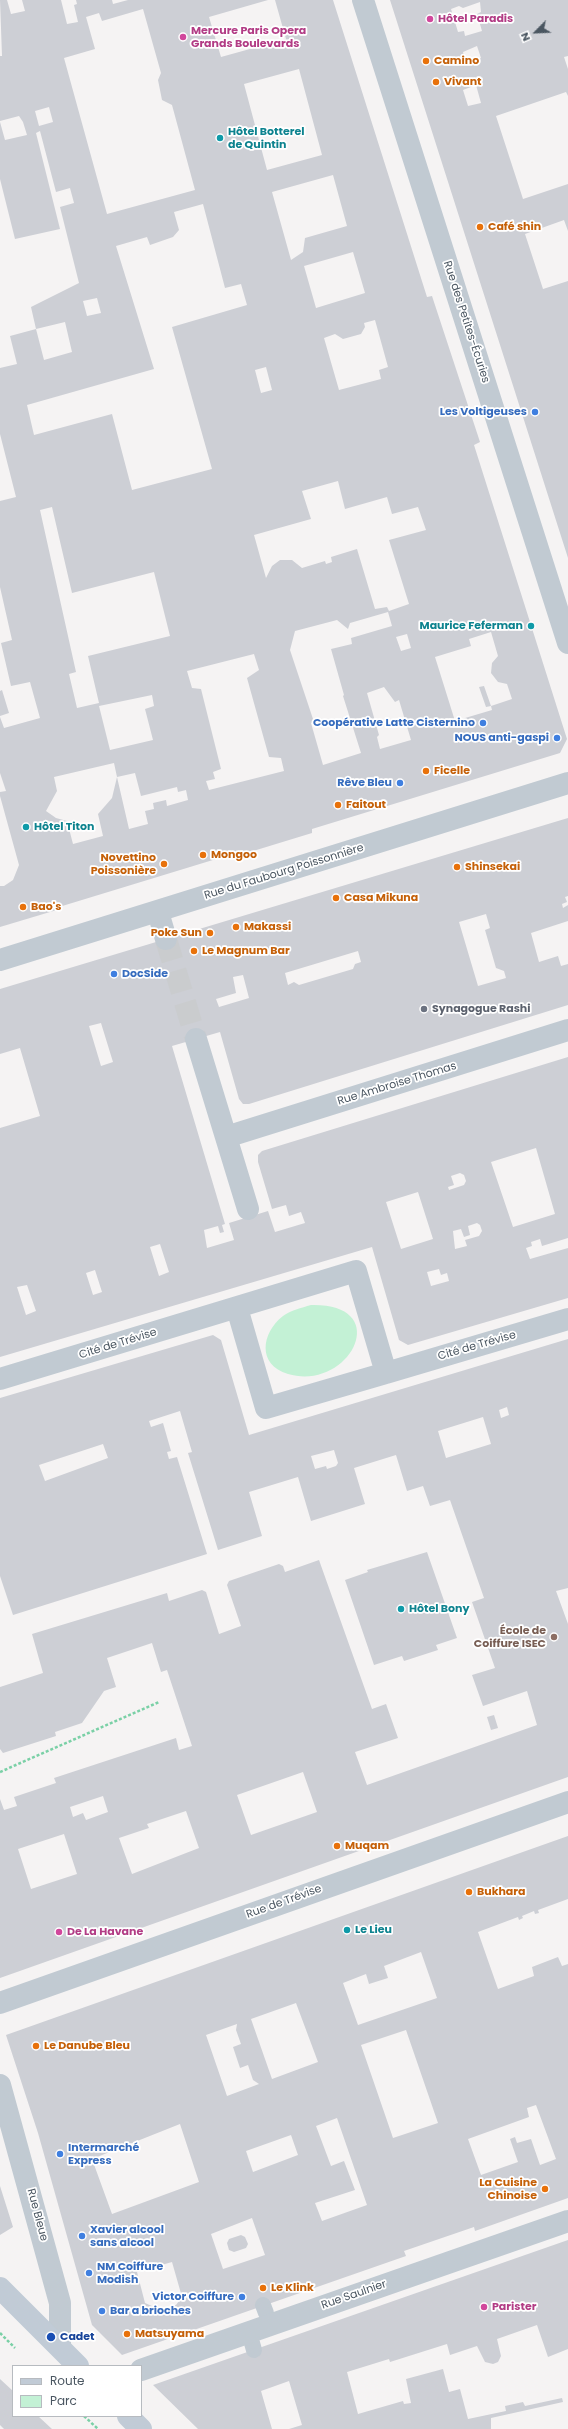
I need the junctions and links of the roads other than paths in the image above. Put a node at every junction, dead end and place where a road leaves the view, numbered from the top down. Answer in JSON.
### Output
{"nodes":[{"id":1,"x":363,"y":0,"type":"edge"},
{"id":2,"x":568,"y":643,"type":"edge"},
{"id":3,"x":568,"y":783,"type":"edge"},
{"id":4,"x":158,"y":912,"type":"junction"},
{"id":5,"x":166,"y":939,"type":"tunnel mouth"},
{"id":6,"x":0,"y":960,"type":"edge"},
{"id":7,"x":568,"y":1030,"type":"edge"},
{"id":8,"x":196,"y":1039,"type":"tunnel mouth"},
{"id":9,"x":226,"y":1138,"type":"junction"},
{"id":10,"x":248,"y":1209,"type":"dead end"},
{"id":11,"x":237,"y":1308,"type":"junction"},
{"id":12,"x":568,"y":1319,"type":"edge"},
{"id":13,"x":386,"y":1373,"type":"junction"},
{"id":14,"x":0,"y":1379,"type":"edge"},
{"id":15,"x":568,"y":1802,"type":"edge"},
{"id":16,"x":0,"y":2003,"type":"edge"},
{"id":17,"x":0,"y":2085,"type":"edge"},
{"id":18,"x":568,"y":2221,"type":"edge"},
{"id":19,"x":0,"y":2288,"type":"edge"},
{"id":20,"x":60,"y":2347,"type":"junction"},
{"id":21,"x":77,"y":2365,"type":"edge"},
{"id":22,"x":142,"y":2370,"type":"edge"},
{"id":23,"x":129,"y":2417,"type":"edge"},
{"id":24,"x":141,"y":2429,"type":"edge"}],
"edges":[{"from":1,"to":2,"type":"street","name":"Rue des Petites-Écuries"},
{"from":3,"to":4,"type":"street","name":"Rue du Faubourg Poissonnière"},
{"from":4,"to":5,"type":"street"},
{"from":4,"to":6,"type":"street","name":"Rue du Faubourg Poissonnière"},
{"from":7,"to":9,"type":"street","name":"Rue Ambroise Thomas"},
{"from":8,"to":9,"type":"street"},
{"from":9,"to":10,"type":"street"},
{"from":11,"to":13,"type":"street","name":"Cité de Trévise"},
{"from":11,"to":13,"type":"street","name":"Cité de Trévise"},
{"from":11,"to":14,"type":"street","name":"Cité de Trévise"},
{"from":12,"to":13,"type":"street","name":"Cité de Trévise"},
{"from":15,"to":16,"type":"street","name":"Rue de Trévise"},
{"from":17,"to":20,"type":"street","name":"Rue Bleue"},
{"from":18,"to":22,"type":"street","name":"Rue Saulnier"},
{"from":19,"to":20,"type":"main road"},
{"from":20,"to":21,"type":"main road"},
{"from":23,"to":24,"type":"main road"}]}
